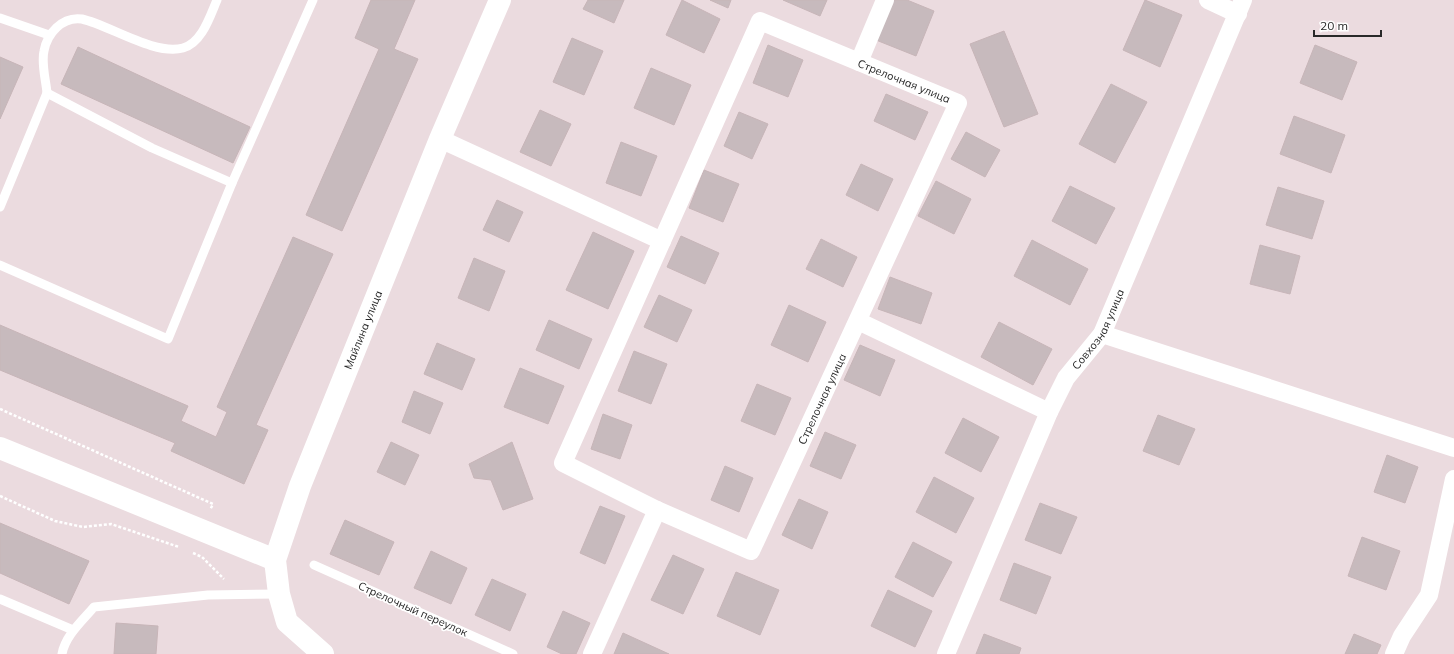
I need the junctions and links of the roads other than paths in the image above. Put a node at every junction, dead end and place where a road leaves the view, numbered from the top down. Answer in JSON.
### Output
{"nodes":[{"id":1,"x":217,"y":0,"type":"edge"},
{"id":2,"x":313,"y":0,"type":"edge"},
{"id":3,"x":500,"y":0,"type":"edge"},
{"id":4,"x":885,"y":0,"type":"edge"},
{"id":5,"x":1208,"y":0,"type":"edge"},
{"id":6,"x":1240,"y":7,"type":"edge"},
{"id":7,"x":0,"y":18,"type":"edge"},
{"id":8,"x":49,"y":34,"type":"junction"},
{"id":9,"x":859,"y":62,"type":"junction"},
{"id":10,"x":46,"y":93,"type":"junction"},
{"id":11,"x":440,"y":138,"type":"junction"},
{"id":12,"x":232,"y":183,"type":"junction"},
{"id":13,"x":0,"y":208,"type":"edge"},
{"id":14,"x":662,"y":241,"type":"junction"},
{"id":15,"x":0,"y":265,"type":"edge"},
{"id":16,"x":858,"y":321,"type":"junction"},
{"id":17,"x":1102,"y":334,"type":"junction"},
{"id":18,"x":1049,"y":412,"type":"junction"},
{"id":19,"x":0,"y":448,"type":"edge"},
{"id":20,"x":1454,"y":448,"type":"edge"},
{"id":21,"x":1454,"y":479,"type":"edge"},
{"id":22,"x":657,"y":510,"type":"junction"},
{"id":23,"x":275,"y":560,"type":"junction"},
{"id":24,"x":314,"y":565,"type":"dead end"},
{"id":25,"x":279,"y":594,"type":"junction"},
{"id":26,"x":0,"y":599,"type":"edge"},
{"id":27,"x":73,"y":630,"type":"junction"},
{"id":28,"x":62,"y":654,"type":"edge"},
{"id":29,"x":323,"y":654,"type":"edge"},
{"id":30,"x":513,"y":654,"type":"edge"},
{"id":31,"x":592,"y":654,"type":"edge"},
{"id":32,"x":946,"y":654,"type":"edge"},
{"id":33,"x":1394,"y":654,"type":"edge"}],
"edges":[{"from":1,"to":8,"type":"lane"},
{"from":2,"to":12,"type":"lane"},
{"from":3,"to":11,"type":"main road","name":"Майлина улица"},
{"from":4,"to":9,"type":"street"},
{"from":5,"to":6,"type":"street"},
{"from":6,"to":17,"type":"street","name":"Совхозная улица"},
{"from":7,"to":8,"type":"lane"},
{"from":8,"to":10,"type":"lane"},
{"from":9,"to":14,"type":"street","name":"Стрелочная улица"},
{"from":9,"to":16,"type":"street","name":"Стрелочная улица"},
{"from":10,"to":12,"type":"lane"},
{"from":10,"to":13,"type":"lane"},
{"from":11,"to":14,"type":"street"},
{"from":11,"to":23,"type":"main road","name":"Майлина улица"},
{"from":12,"to":15,"type":"lane"},
{"from":14,"to":22,"type":"street","name":"Стрелочная улица"},
{"from":16,"to":18,"type":"street"},
{"from":16,"to":22,"type":"street","name":"Стрелочная улица"},
{"from":17,"to":18,"type":"street","name":"Совхозная улица"},
{"from":17,"to":20,"type":"street"},
{"from":18,"to":32,"type":"street","name":"Совхозная улица"},
{"from":19,"to":23,"type":"main road"},
{"from":21,"to":33,"type":"street"},
{"from":22,"to":31,"type":"street"},
{"from":23,"to":25,"type":"main road","name":"Майлина улица"},
{"from":24,"to":30,"type":"lane","name":"Стрелочный переулок"},
{"from":25,"to":27,"type":"lane"},
{"from":25,"to":29,"type":"main road","name":"Майлина улица"},
{"from":26,"to":27,"type":"lane"},
{"from":27,"to":28,"type":"lane"}]}
